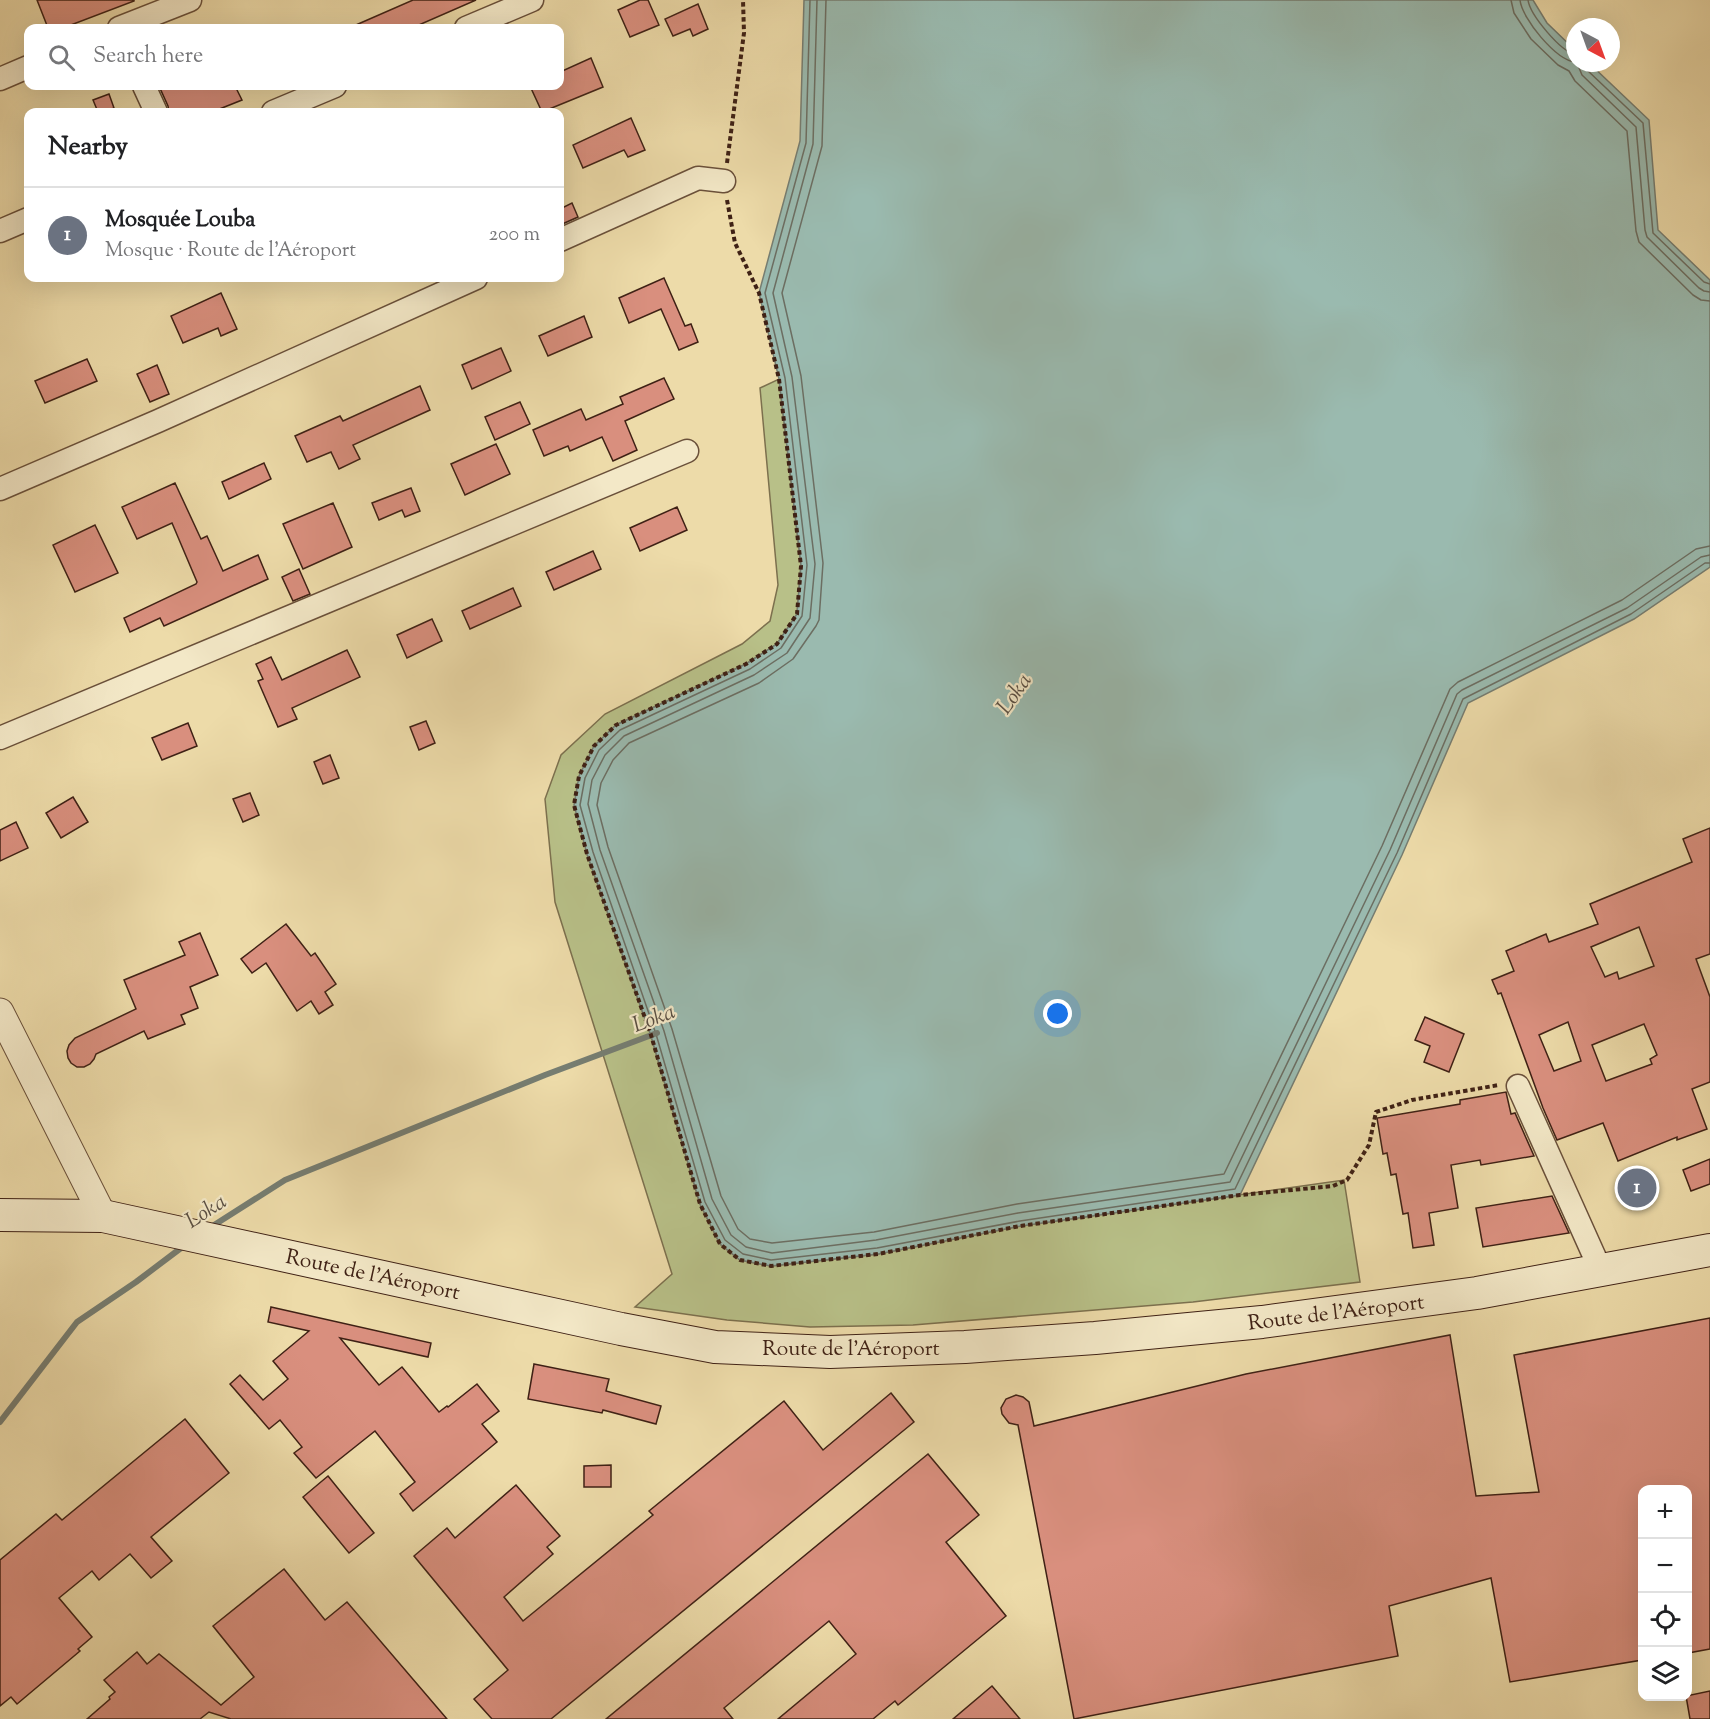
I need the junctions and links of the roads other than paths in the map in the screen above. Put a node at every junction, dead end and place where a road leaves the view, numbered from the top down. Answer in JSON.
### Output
{"nodes":[{"id":1,"x":190,"y":0,"type":"edge"},
{"id":2,"x":532,"y":0,"type":"edge"},
{"id":3,"x":130,"y":24,"type":"edge"},
{"id":4,"x":475,"y":24,"type":"edge"},
{"id":5,"x":24,"y":69,"type":"edge"},
{"id":6,"x":0,"y":79,"type":"edge"},
{"id":7,"x":146,"y":90,"type":"edge"},
{"id":8,"x":325,"y":90,"type":"edge"},
{"id":9,"x":154,"y":108,"type":"edge"},
{"id":10,"x":283,"y":108,"type":"edge"},
{"id":11,"x":724,"y":181,"type":"road end"},
{"id":12,"x":24,"y":221,"type":"edge"},
{"id":13,"x":0,"y":231,"type":"edge"},
{"id":14,"x":564,"y":238,"type":"edge"},
{"id":15,"x":467,"y":282,"type":"edge"},
{"id":16,"x":687,"y":451,"type":"dead end"},
{"id":17,"x":0,"y":489,"type":"edge"},
{"id":18,"x":0,"y":738,"type":"edge"},
{"id":19,"x":0,"y":1012,"type":"edge"},
{"id":20,"x":1518,"y":1086,"type":"road end"},
{"id":21,"x":0,"y":1215,"type":"edge"},
{"id":22,"x":104,"y":1216,"type":"junction"},
{"id":23,"x":1710,"y":1250,"type":"edge"},
{"id":24,"x":1601,"y":1270,"type":"junction"}],
"edges":[{"from":1,"to":3,"type":"street"},
{"from":2,"to":4,"type":"street"},
{"from":5,"to":6,"type":"street"},
{"from":7,"to":9,"type":"street"},
{"from":8,"to":10,"type":"street"},
{"from":11,"to":14,"type":"street"},
{"from":12,"to":13,"type":"street"},
{"from":15,"to":17,"type":"street"},
{"from":16,"to":18,"type":"street"},
{"from":19,"to":22,"type":"street"},
{"from":20,"to":24,"type":"street"},
{"from":21,"to":22,"type":"main road","name":"Route de l'Aéroport"},
{"from":22,"to":24,"type":"main road","name":"Route de l'Aéroport"},
{"from":23,"to":24,"type":"main road","name":"Route de l'Aéroport"}]}
